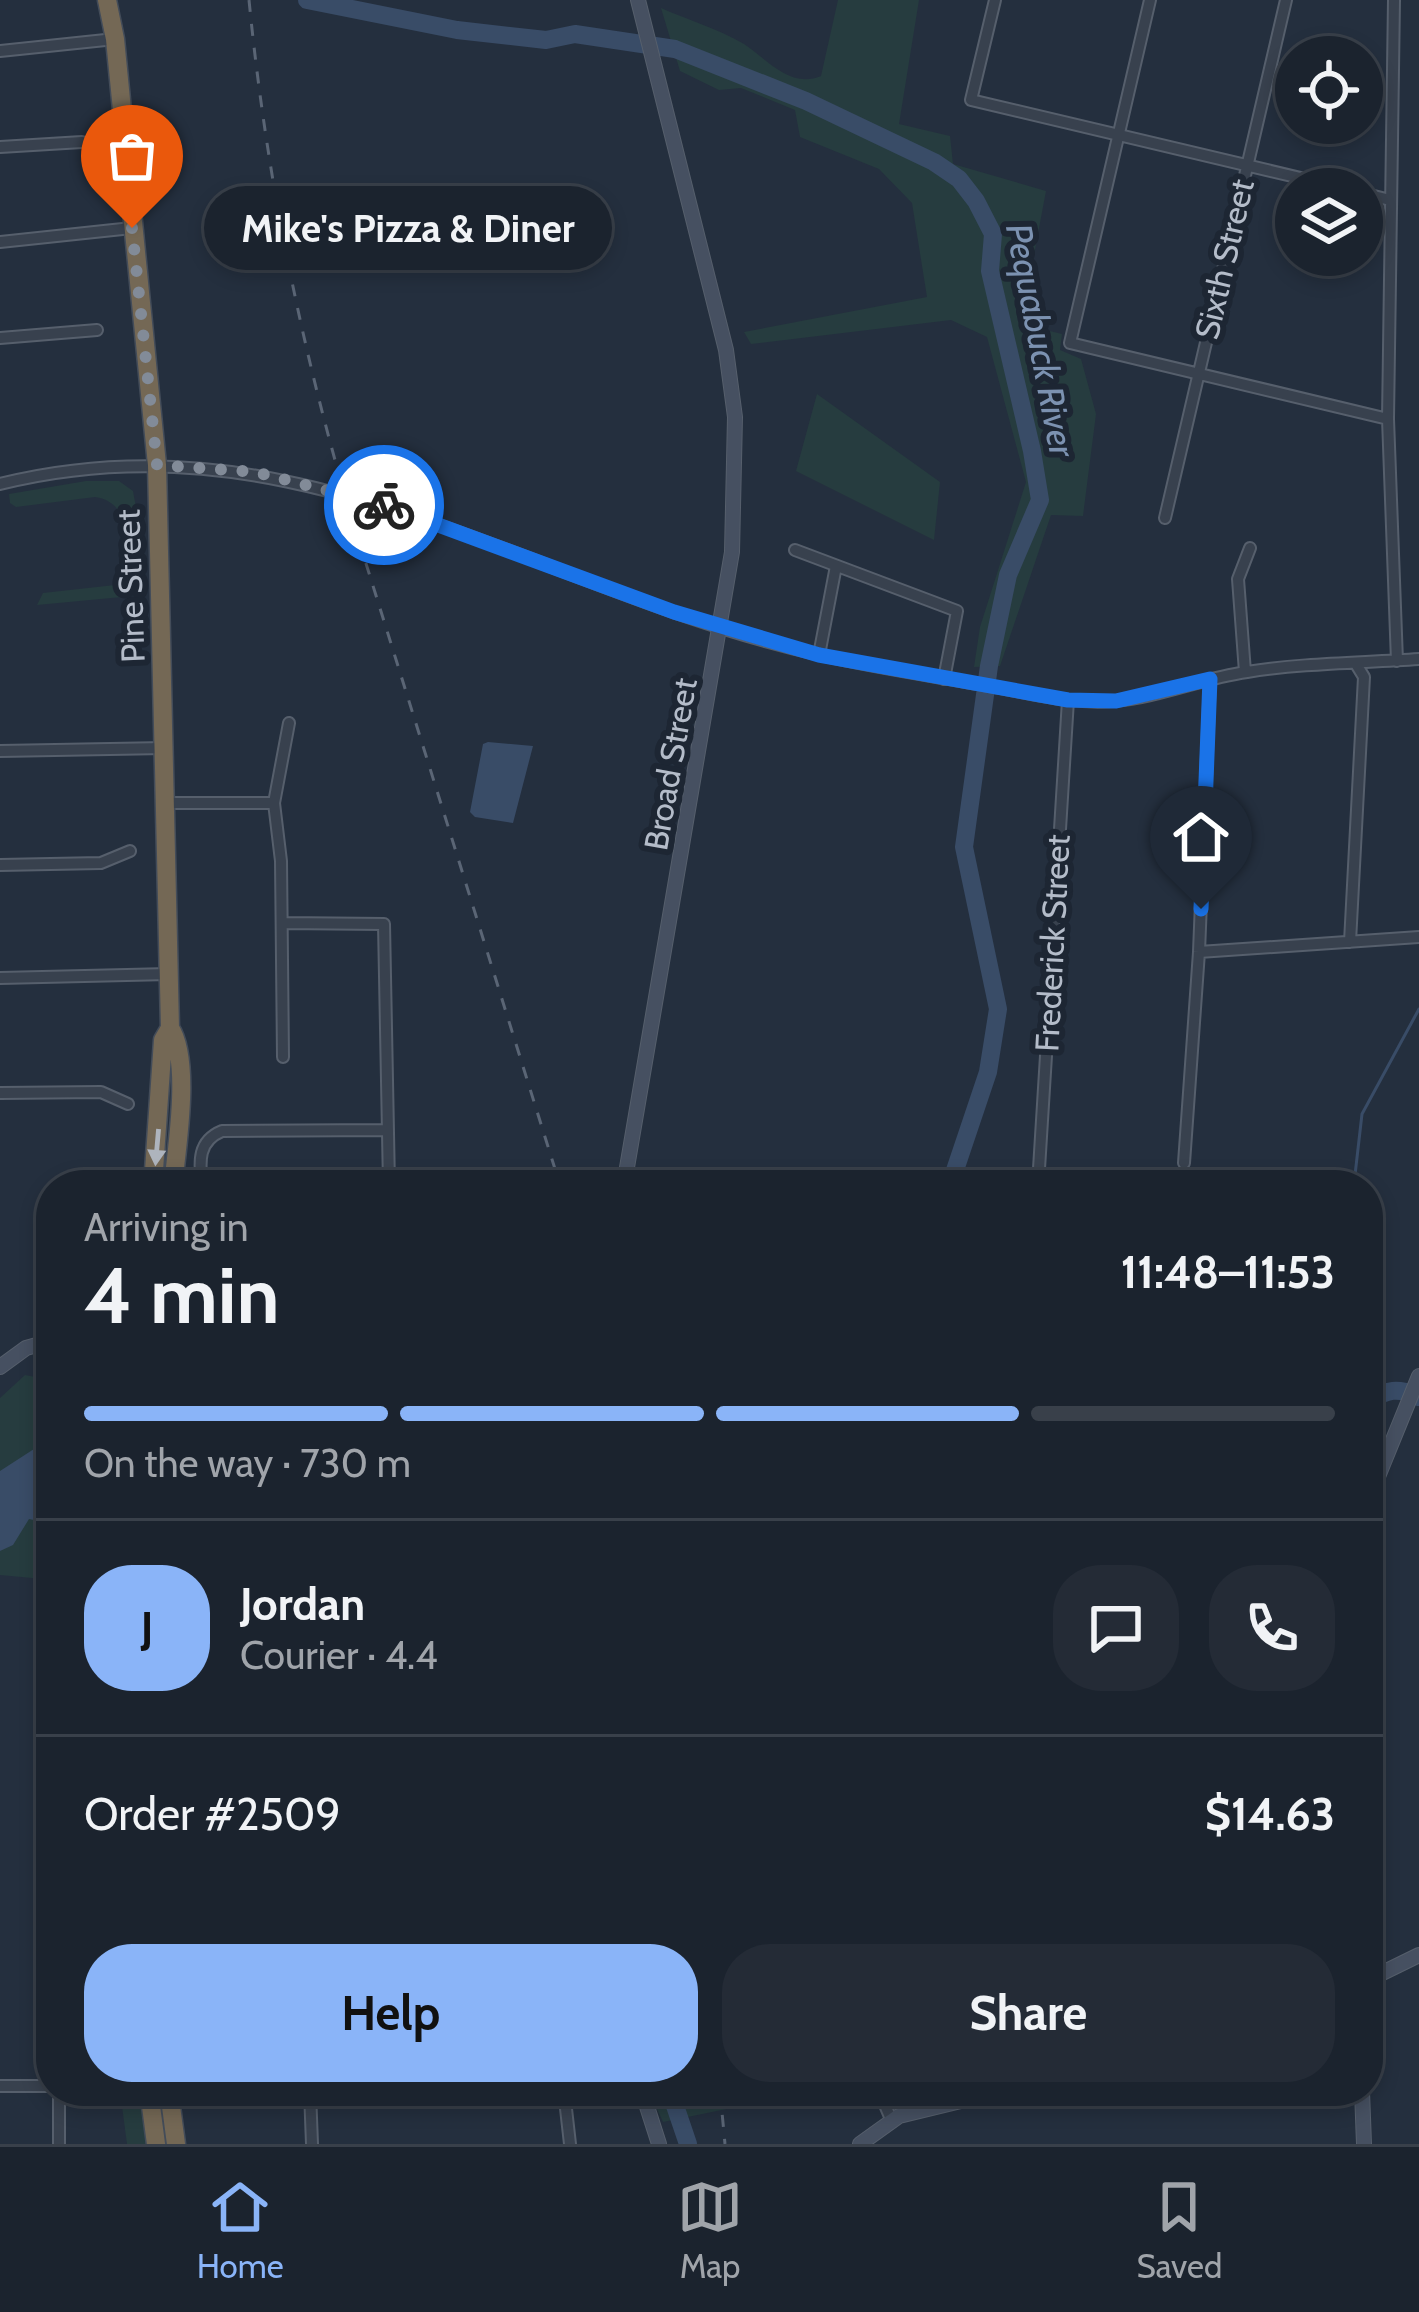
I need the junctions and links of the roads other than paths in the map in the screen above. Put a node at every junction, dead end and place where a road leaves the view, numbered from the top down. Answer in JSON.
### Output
{"nodes":[{"id":1,"x":107,"y":0,"type":"edge"},
{"id":2,"x":638,"y":0,"type":"edge"},
{"id":3,"x":995,"y":0,"type":"edge"},
{"id":4,"x":1150,"y":0,"type":"edge"},
{"id":5,"x":1286,"y":0,"type":"edge"},
{"id":6,"x":1394,"y":0,"type":"edge"},
{"id":7,"x":115,"y":39,"type":"junction"},
{"id":8,"x":0,"y":51,"type":"edge"},
{"id":9,"x":1118,"y":135,"type":"junction"},
{"id":10,"x":82,"y":142,"type":"dead end"},
{"id":11,"x":0,"y":147,"type":"edge"},
{"id":12,"x":1246,"y":164,"type":"junction"},
{"id":13,"x":1275,"y":171,"type":"edge"},
{"id":14,"x":1383,"y":198,"type":"edge"},
{"id":15,"x":1390,"y":200,"type":"junction"},
{"id":16,"x":132,"y":228,"type":"junction"},
{"id":17,"x":0,"y":242,"type":"edge"},
{"id":18,"x":97,"y":330,"type":"dead end"},
{"id":19,"x":0,"y":338,"type":"edge"},
{"id":20,"x":1198,"y":373,"type":"junction"},
{"id":21,"x":1388,"y":419,"type":"junction"},
{"id":22,"x":157,"y":465,"type":"junction"},
{"id":23,"x":0,"y":484,"type":"edge"},
{"id":24,"x":1165,"y":518,"type":"dead end"},
{"id":25,"x":1250,"y":548,"type":"dead end"},
{"id":26,"x":795,"y":550,"type":"dead end"},
{"id":27,"x":836,"y":566,"type":"junction"},
{"id":28,"x":720,"y":627,"type":"junction"},
{"id":29,"x":819,"y":655,"type":"junction"},
{"id":30,"x":1419,"y":659,"type":"edge"},
{"id":31,"x":1397,"y":661,"type":"junction"},
{"id":32,"x":1356,"y":664,"type":"junction"},
{"id":33,"x":1245,"y":672,"type":"junction"},
{"id":34,"x":944,"y":679,"type":"junction"},
{"id":35,"x":1210,"y":679,"type":"junction"},
{"id":36,"x":1068,"y":700,"type":"junction"},
{"id":37,"x":289,"y":723,"type":"dead end"},
{"id":38,"x":165,"y":748,"type":"junction"},
{"id":39,"x":0,"y":752,"type":"edge"},
{"id":40,"x":274,"y":802,"type":"junction"},
{"id":41,"x":166,"y":803,"type":"junction"},
{"id":42,"x":130,"y":851,"type":"dead end"},
{"id":43,"x":0,"y":865,"type":"edge"},
{"id":44,"x":283,"y":923,"type":"junction"},
{"id":45,"x":1419,"y":937,"type":"edge"},
{"id":46,"x":1350,"y":942,"type":"junction"},
{"id":47,"x":1199,"y":952,"type":"junction"},
{"id":48,"x":169,"y":974,"type":"junction"},
{"id":49,"x":0,"y":978,"type":"edge"},
{"id":50,"x":170,"y":1028,"type":"junction"},
{"id":51,"x":283,"y":1057,"type":"dead end"},
{"id":52,"x":0,"y":1093,"type":"edge"},
{"id":53,"x":128,"y":1104,"type":"dead end"},
{"id":54,"x":386,"y":1130,"type":"junction"},
{"id":55,"x":1184,"y":1163,"type":"dead end"},
{"id":56,"x":154,"y":1170,"type":"edge"},
{"id":57,"x":174,"y":1170,"type":"edge"},
{"id":58,"x":202,"y":1170,"type":"edge"},
{"id":59,"x":388,"y":1170,"type":"edge"},
{"id":60,"x":627,"y":1170,"type":"edge"},
{"id":61,"x":1039,"y":1170,"type":"edge"},
{"id":62,"x":36,"y":1345,"type":"edge"},
{"id":63,"x":0,"y":1367,"type":"edge"},
{"id":64,"x":1417,"y":1381,"type":"edge"},
{"id":65,"x":1383,"y":1464,"type":"edge"},
{"id":66,"x":1419,"y":1955,"type":"edge"},
{"id":67,"x":1383,"y":1973,"type":"edge"},
{"id":68,"x":0,"y":2086,"type":"edge"},
{"id":69,"x":36,"y":2086,"type":"edge"},
{"id":70,"x":59,"y":2106,"type":"edge"},
{"id":71,"x":151,"y":2106,"type":"edge"},
{"id":72,"x":171,"y":2106,"type":"edge"},
{"id":73,"x":311,"y":2106,"type":"edge"},
{"id":74,"x":566,"y":2106,"type":"edge"},
{"id":75,"x":647,"y":2106,"type":"edge"},
{"id":76,"x":885,"y":2106,"type":"edge"},
{"id":77,"x":943,"y":2106,"type":"edge"},
{"id":78,"x":1363,"y":2106,"type":"edge"},
{"id":79,"x":891,"y":2119,"type":"junction"},
{"id":80,"x":59,"y":2144,"type":"edge"},
{"id":81,"x":156,"y":2144,"type":"edge"},
{"id":82,"x":176,"y":2144,"type":"edge"},
{"id":83,"x":312,"y":2144,"type":"edge"},
{"id":84,"x":570,"y":2144,"type":"edge"},
{"id":85,"x":659,"y":2144,"type":"edge"},
{"id":86,"x":860,"y":2144,"type":"edge"},
{"id":87,"x":1364,"y":2144,"type":"edge"}],
"edges":[{"from":1,"to":7,"type":"highway","name":"Pine Street"},
{"from":2,"to":28,"type":"main road","name":"Broad Street"},
{"from":3,"to":9,"type":"street"},
{"from":4,"to":9,"type":"street"},
{"from":5,"to":12,"type":"street","name":"Sixth Street"},
{"from":6,"to":15,"type":"street"},
{"from":7,"to":8,"type":"street"},
{"from":7,"to":16,"type":"highway","name":"Pine Street"},
{"from":9,"to":12,"type":"street"},
{"from":9,"to":20,"type":"street"},
{"from":10,"to":11,"type":"street"},
{"from":12,"to":13,"type":"street"},
{"from":12,"to":20,"type":"street","name":"Sixth Street"},
{"from":14,"to":15,"type":"street"},
{"from":15,"to":21,"type":"street"},
{"from":16,"to":17,"type":"street"},
{"from":16,"to":22,"type":"highway","name":"Pine Street"},
{"from":18,"to":19,"type":"street"},
{"from":20,"to":21,"type":"street"},
{"from":20,"to":24,"type":"street","name":"Sixth Street"},
{"from":21,"to":31,"type":"street"},
{"from":22,"to":23,"type":"street"},
{"from":22,"to":28,"type":"street"},
{"from":22,"to":38,"type":"highway","name":"Pine Street"},
{"from":25,"to":33,"type":"street"},
{"from":26,"to":27,"type":"street"},
{"from":27,"to":29,"type":"street"},
{"from":27,"to":34,"type":"street"},
{"from":28,"to":29,"type":"street"},
{"from":28,"to":60,"type":"main road","name":"Broad Street"},
{"from":29,"to":34,"type":"street"},
{"from":30,"to":31,"type":"street"},
{"from":31,"to":32,"type":"street"},
{"from":32,"to":33,"type":"street"},
{"from":32,"to":46,"type":"street"},
{"from":33,"to":35,"type":"street"},
{"from":34,"to":36,"type":"street"},
{"from":35,"to":36,"type":"street"},
{"from":35,"to":47,"type":"street"},
{"from":36,"to":61,"type":"street","name":"Frederick Street"},
{"from":37,"to":40,"type":"street"},
{"from":38,"to":39,"type":"street"},
{"from":38,"to":41,"type":"highway","name":"Pine Street"},
{"from":40,"to":41,"type":"street"},
{"from":40,"to":44,"type":"street"},
{"from":41,"to":48,"type":"highway","name":"Pine Street"},
{"from":42,"to":43,"type":"street"},
{"from":44,"to":51,"type":"street"},
{"from":44,"to":54,"type":"street"},
{"from":45,"to":46,"type":"street"},
{"from":46,"to":47,"type":"street"},
{"from":47,"to":55,"type":"street"},
{"from":48,"to":49,"type":"street"},
{"from":48,"to":50,"type":"highway","name":"Pine Street"},
{"from":50,"to":56,"type":"highway","name":"Pine Street","one_way":true},
{"from":50,"to":57,"type":"highway","name":"Pine Street"},
{"from":52,"to":53,"type":"street"},
{"from":54,"to":58,"type":"street"},
{"from":54,"to":59,"type":"street"},
{"from":62,"to":63,"type":"main road"},
{"from":64,"to":65,"type":"main road"},
{"from":66,"to":67,"type":"main road"},
{"from":68,"to":69,"type":"street"},
{"from":70,"to":80,"type":"street"},
{"from":71,"to":81,"type":"highway"},
{"from":72,"to":82,"type":"highway"},
{"from":73,"to":83,"type":"street"},
{"from":74,"to":84,"type":"street"},
{"from":75,"to":85,"type":"main road"},
{"from":76,"to":79,"type":"street"},
{"from":77,"to":79,"type":"main road"},
{"from":78,"to":87,"type":"main road"},
{"from":79,"to":86,"type":"main road"}]}
